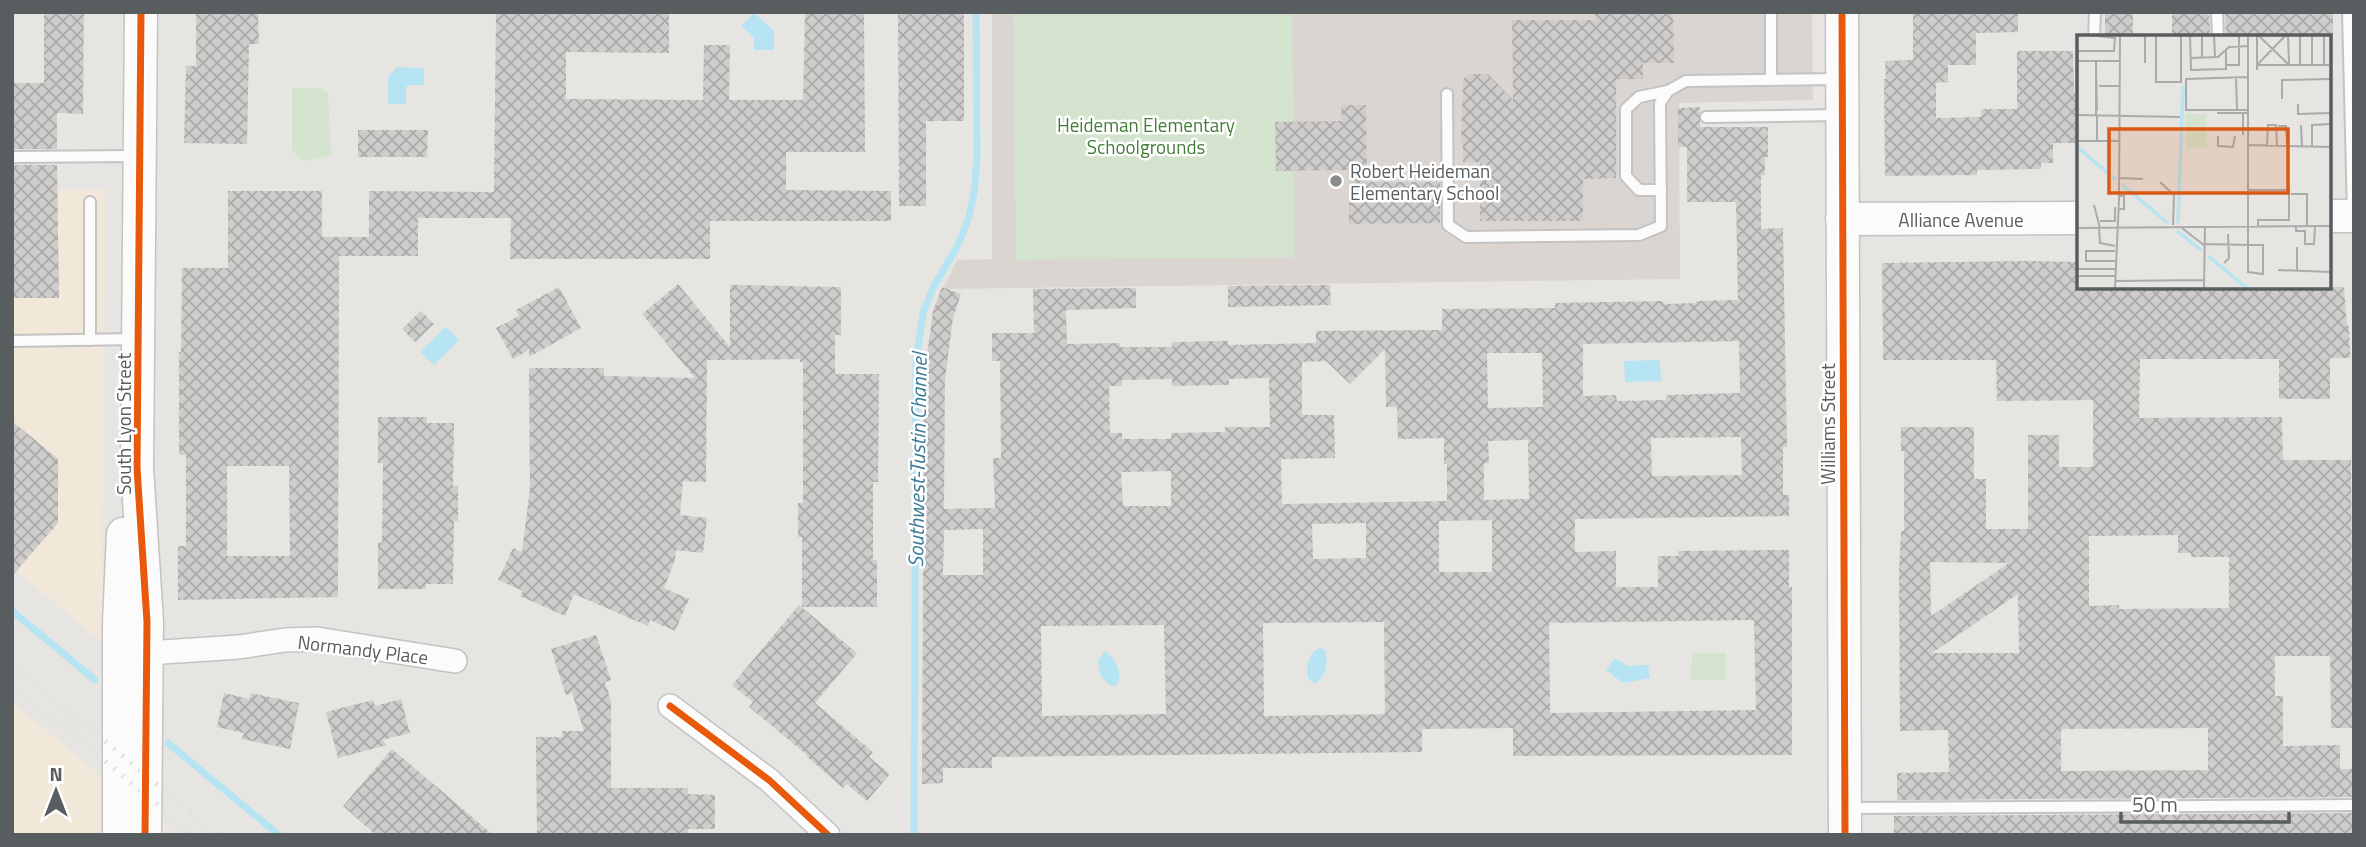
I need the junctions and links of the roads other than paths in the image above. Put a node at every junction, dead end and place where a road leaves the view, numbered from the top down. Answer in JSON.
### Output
{"nodes":[{"id":1,"x":141,"y":12,"type":"edge"},
{"id":2,"x":1771,"y":12,"type":"edge"},
{"id":3,"x":1842,"y":12,"type":"edge"},
{"id":4,"x":2095,"y":12,"type":"edge"},
{"id":5,"x":2217,"y":12,"type":"edge"},
{"id":6,"x":2348,"y":12,"type":"edge"},
{"id":7,"x":2094,"y":35,"type":"edge"},
{"id":8,"x":2218,"y":35,"type":"edge"},
{"id":9,"x":1772,"y":79,"type":"junction"},
{"id":10,"x":1842,"y":79,"type":"junction"},
{"id":11,"x":1668,"y":91,"type":"junction"},
{"id":12,"x":1447,"y":94,"type":"dead end"},
{"id":13,"x":1842,"y":115,"type":"junction"},
{"id":14,"x":1706,"y":117,"type":"dead end"},
{"id":15,"x":140,"y":156,"type":"junction"},
{"id":16,"x":12,"y":157,"type":"edge"},
{"id":17,"x":1661,"y":190,"type":"junction"},
{"id":18,"x":90,"y":202,"type":"dead end"},
{"id":19,"x":2345,"y":216,"type":"edge"},
{"id":20,"x":2077,"y":218,"type":"edge"},
{"id":21,"x":1842,"y":219,"type":"junction"},
{"id":22,"x":139,"y":339,"type":"junction"},
{"id":23,"x":90,"y":340,"type":"junction"},
{"id":24,"x":12,"y":341,"type":"edge"},
{"id":25,"x":137,"y":468,"type":"junction"},
{"id":26,"x":124,"y":505,"type":"junction"},
{"id":27,"x":146,"y":653,"type":"junction"},
{"id":28,"x":455,"y":661,"type":"dead end"},
{"id":29,"x":670,"y":706,"type":"dead end"},
{"id":30,"x":2354,"y":805,"type":"edge"},
{"id":31,"x":1845,"y":821,"type":"edge"},
{"id":32,"x":119,"y":835,"type":"edge"},
{"id":33,"x":145,"y":835,"type":"edge"},
{"id":34,"x":828,"y":835,"type":"edge"}],
"edges":[{"from":1,"to":15,"type":"street","name":"South Lyon Street"},
{"from":2,"to":9,"type":"lane"},
{"from":3,"to":10,"type":"street","name":"Williams Street"},
{"from":4,"to":7,"type":"lane"},
{"from":5,"to":8,"type":"lane"},
{"from":6,"to":19,"type":"lane"},
{"from":9,"to":10,"type":"lane"},
{"from":9,"to":11,"type":"lane"},
{"from":10,"to":13,"type":"street","name":"Williams Street"},
{"from":11,"to":17,"type":"lane"},
{"from":11,"to":17,"type":"lane"},
{"from":12,"to":17,"type":"lane"},
{"from":13,"to":14,"type":"lane"},
{"from":13,"to":21,"type":"street","name":"Williams Street"},
{"from":15,"to":16,"type":"lane"},
{"from":15,"to":22,"type":"street","name":"South Lyon Street"},
{"from":18,"to":23,"type":"lane"},
{"from":20,"to":21,"type":"street","name":"Alliance Avenue"},
{"from":21,"to":31,"type":"street","name":"Williams Street"},
{"from":22,"to":23,"type":"lane"},
{"from":22,"to":25,"type":"street","name":"South Lyon Street"},
{"from":23,"to":24,"type":"lane"},
{"from":25,"to":26,"type":"street","name":"South Lyon Street"},
{"from":25,"to":27,"type":"street","name":"South Lyon Street"},
{"from":26,"to":27,"type":"street"},
{"from":26,"to":32,"type":"street","name":"South Lyon Street"},
{"from":27,"to":28,"type":"street","name":"Normandy Place"},
{"from":27,"to":33,"type":"street","name":"South Lyon Street"},
{"from":29,"to":34,"type":"street"},
{"from":30,"to":31,"type":"lane"}]}
